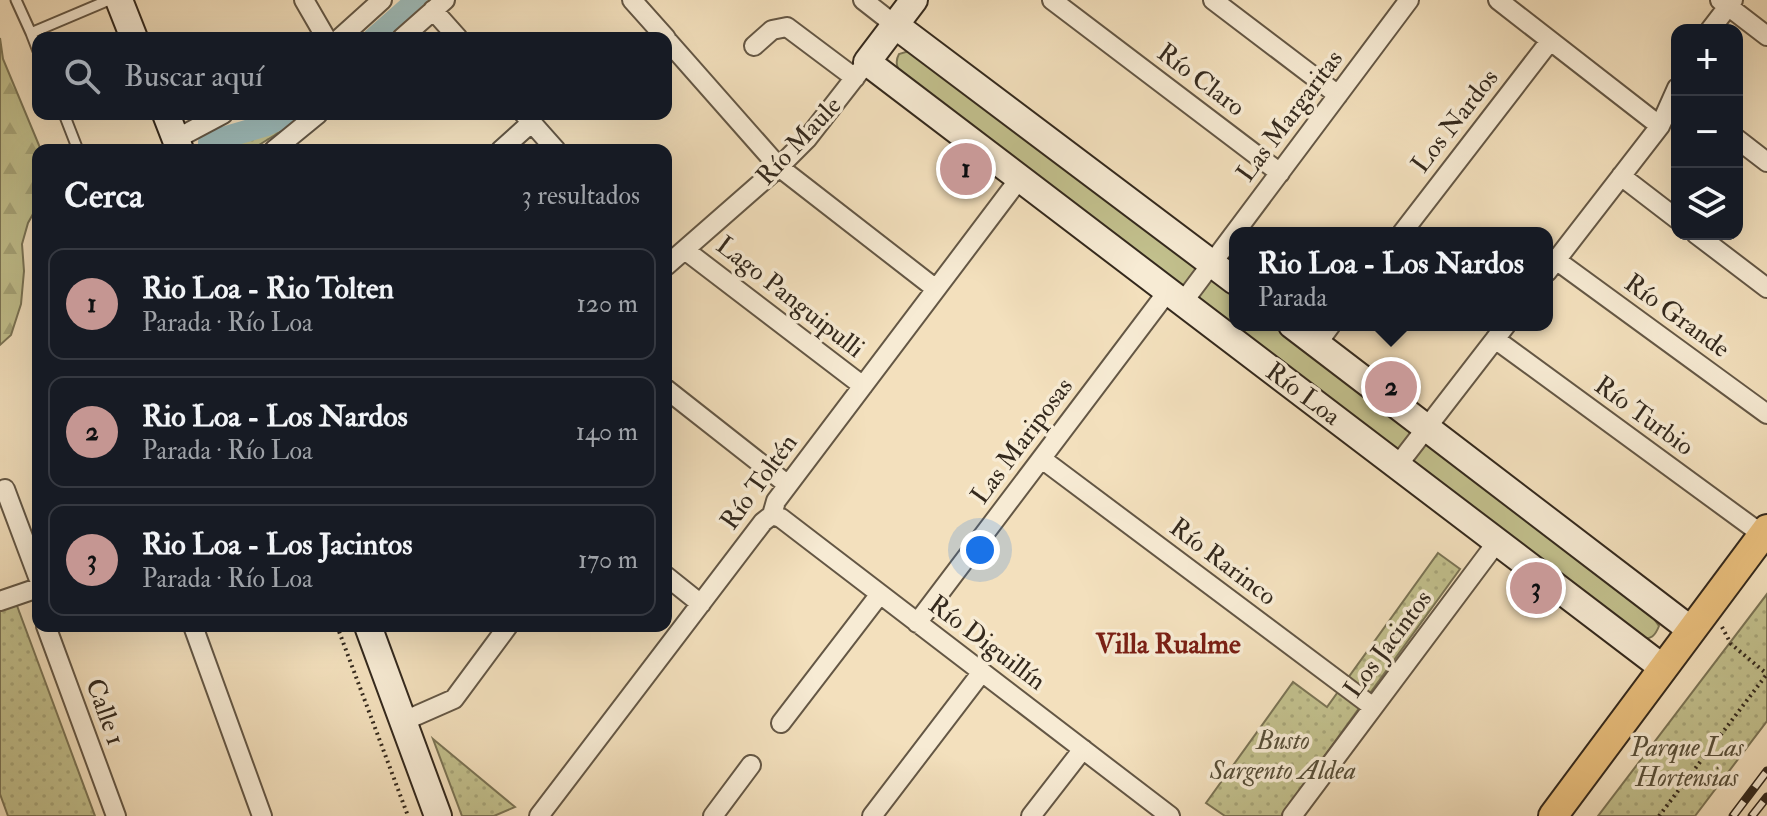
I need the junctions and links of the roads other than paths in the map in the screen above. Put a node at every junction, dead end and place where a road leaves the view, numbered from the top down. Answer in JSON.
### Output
{"nodes":[{"id":1,"x":16,"y":0,"type":"edge"},
{"id":2,"x":109,"y":0,"type":"edge"},
{"id":3,"x":119,"y":0,"type":"edge"},
{"id":4,"x":304,"y":0,"type":"edge"},
{"id":5,"x":382,"y":0,"type":"edge"},
{"id":6,"x":632,"y":0,"type":"edge"},
{"id":7,"x":863,"y":0,"type":"edge"},
{"id":8,"x":914,"y":0,"type":"edge"},
{"id":9,"x":1052,"y":0,"type":"edge"},
{"id":10,"x":1213,"y":0,"type":"edge"},
{"id":11,"x":1409,"y":0,"type":"edge"},
{"id":12,"x":1498,"y":0,"type":"edge"},
{"id":13,"x":1727,"y":2,"type":"edge"},
{"id":14,"x":439,"y":5,"type":"edge"},
{"id":15,"x":1714,"y":24,"type":"edge"},
{"id":16,"x":895,"y":25,"type":"junction"},
{"id":17,"x":33,"y":32,"type":"edge"},
{"id":18,"x":132,"y":32,"type":"edge"},
{"id":19,"x":323,"y":32,"type":"edge"},
{"id":20,"x":347,"y":32,"type":"edge"},
{"id":21,"x":409,"y":32,"type":"edge"},
{"id":22,"x":455,"y":32,"type":"edge"},
{"id":23,"x":661,"y":32,"type":"edge"},
{"id":24,"x":31,"y":33,"type":"edge"},
{"id":25,"x":1767,"y":36,"type":"edge"},
{"id":26,"x":1550,"y":41,"type":"junction"},
{"id":27,"x":672,"y":45,"type":"edge"},
{"id":28,"x":754,"y":46,"type":"dead end"},
{"id":29,"x":861,"y":70,"type":"junction"},
{"id":30,"x":1338,"y":95,"type":"junction"},
{"id":31,"x":1674,"y":96,"type":"edge"},
{"id":32,"x":66,"y":120,"type":"edge"},
{"id":33,"x":168,"y":120,"type":"edge"},
{"id":34,"x":214,"y":120,"type":"edge"},
{"id":35,"x":311,"y":120,"type":"edge"},
{"id":36,"x":526,"y":120,"type":"edge"},
{"id":37,"x":530,"y":120,"type":"edge"},
{"id":38,"x":1660,"y":126,"type":"junction"},
{"id":39,"x":76,"y":144,"type":"edge"},
{"id":40,"x":178,"y":144,"type":"edge"},
{"id":41,"x":281,"y":144,"type":"edge"},
{"id":42,"x":506,"y":144,"type":"edge"},
{"id":43,"x":551,"y":144,"type":"edge"},
{"id":44,"x":1743,"y":144,"type":"edge"},
{"id":45,"x":1767,"y":162,"type":"edge"},
{"id":46,"x":779,"y":167,"type":"junction"},
{"id":47,"x":1280,"y":173,"type":"junction"},
{"id":48,"x":1621,"y":176,"type":"junction"},
{"id":49,"x":1020,"y":178,"type":"junction"},
{"id":50,"x":1671,"y":214,"type":"edge"},
{"id":51,"x":1239,"y":227,"type":"edge"},
{"id":52,"x":1407,"y":227,"type":"edge"},
{"id":53,"x":1229,"y":240,"type":"edge"},
{"id":54,"x":1704,"y":240,"type":"edge"},
{"id":55,"x":685,"y":250,"type":"junction"},
{"id":56,"x":672,"y":261,"type":"edge"},
{"id":57,"x":1212,"y":263,"type":"junction"},
{"id":58,"x":1553,"y":265,"type":"edge"},
{"id":59,"x":1553,"y":267,"type":"edge"},
{"id":60,"x":1229,"y":276,"type":"edge"},
{"id":61,"x":1767,"y":288,"type":"edge"},
{"id":62,"x":936,"y":289,"type":"junction"},
{"id":63,"x":1175,"y":297,"type":"junction"},
{"id":64,"x":1501,"y":332,"type":"edge"},
{"id":65,"x":1324,"y":334,"type":"edge"},
{"id":66,"x":863,"y":386,"type":"junction"},
{"id":67,"x":672,"y":394,"type":"edge"},
{"id":68,"x":1767,"y":414,"type":"edge"},
{"id":69,"x":1427,"y":428,"type":"junction"},
{"id":70,"x":1042,"y":459,"type":"junction"},
{"id":71,"x":1397,"y":466,"type":"junction"},
{"id":72,"x":788,"y":485,"type":"junction"},
{"id":73,"x":5,"y":489,"type":"dead end"},
{"id":74,"x":772,"y":515,"type":"junction"},
{"id":75,"x":1765,"y":532,"type":"edge"},
{"id":76,"x":1497,"y":542,"type":"junction"},
{"id":77,"x":32,"y":561,"type":"edge"},
{"id":78,"x":672,"y":581,"type":"edge"},
{"id":79,"x":32,"y":590,"type":"edge"},
{"id":80,"x":880,"y":594,"type":"junction"},
{"id":81,"x":0,"y":601,"type":"edge"},
{"id":82,"x":701,"y":604,"type":"junction"},
{"id":83,"x":917,"y":623,"type":"junction"},
{"id":84,"x":1691,"y":630,"type":"junction"},
{"id":85,"x":48,"y":632,"type":"edge"},
{"id":86,"x":195,"y":632,"type":"edge"},
{"id":87,"x":370,"y":632,"type":"edge"},
{"id":88,"x":504,"y":632,"type":"edge"},
{"id":89,"x":1663,"y":668,"type":"junction"},
{"id":90,"x":982,"y":672,"type":"junction"},
{"id":91,"x":1373,"y":707,"type":"junction"},
{"id":92,"x":404,"y":721,"type":"junction"},
{"id":93,"x":781,"y":723,"type":"dead end"},
{"id":94,"x":1083,"y":749,"type":"junction"},
{"id":95,"x":751,"y":765,"type":"dead end"},
{"id":96,"x":872,"y":815,"type":"edge"},
{"id":97,"x":116,"y":816,"type":"edge"},
{"id":98,"x":262,"y":816,"type":"edge"},
{"id":99,"x":438,"y":816,"type":"edge"},
{"id":100,"x":539,"y":816,"type":"edge"},
{"id":101,"x":713,"y":816,"type":"edge"},
{"id":102,"x":1031,"y":816,"type":"edge"},
{"id":103,"x":1170,"y":816,"type":"edge"},
{"id":104,"x":1292,"y":816,"type":"edge"},
{"id":105,"x":1553,"y":816,"type":"edge"}],
"edges":[{"from":1,"to":24,"type":"lane"},
{"from":2,"to":17,"type":"lane"},
{"from":3,"to":18,"type":"street"},
{"from":4,"to":19,"type":"street"},
{"from":5,"to":20,"type":"street"},
{"from":6,"to":23,"type":"street"},
{"from":7,"to":16,"type":"street"},
{"from":8,"to":16,"type":"street","name":"Río Maule"},
{"from":9,"to":47,"type":"street","name":"Río Claro"},
{"from":10,"to":30,"type":"street"},
{"from":11,"to":30,"type":"street","name":"Las Margaritas"},
{"from":12,"to":26,"type":"street"},
{"from":13,"to":15,"type":"street"},
{"from":13,"to":25,"type":"street"},
{"from":14,"to":21,"type":"street"},
{"from":14,"to":22,"type":"street"},
{"from":16,"to":29,"type":"street","name":"Río Maule"},
{"from":16,"to":57,"type":"street"},
{"from":26,"to":38,"type":"street"},
{"from":26,"to":52,"type":"street","name":"Los Nardos"},
{"from":27,"to":46,"type":"street"},
{"from":28,"to":29,"type":"street"},
{"from":29,"to":46,"type":"street","name":"Río Maule"},
{"from":29,"to":49,"type":"street","name":"Río Loa"},
{"from":30,"to":47,"type":"street","name":"Las Margaritas"},
{"from":31,"to":38,"type":"street"},
{"from":32,"to":39,"type":"lane"},
{"from":33,"to":40,"type":"street"},
{"from":34,"to":40,"type":"street"},
{"from":35,"to":41,"type":"street"},
{"from":36,"to":42,"type":"street"},
{"from":37,"to":43,"type":"street"},
{"from":38,"to":48,"type":"street"},
{"from":44,"to":45,"type":"street"},
{"from":46,"to":55,"type":"street","name":"Río Maule"},
{"from":46,"to":62,"type":"street"},
{"from":47,"to":51,"type":"street","name":"Las Margaritas"},
{"from":48,"to":50,"type":"street"},
{"from":48,"to":58,"type":"street"},
{"from":49,"to":62,"type":"street","name":"Río Toltén"},
{"from":49,"to":63,"type":"street","name":"Río Loa"},
{"from":53,"to":57,"type":"street","name":"Las Margaritas"},
{"from":54,"to":61,"type":"street"},
{"from":55,"to":56,"type":"street","name":"Río Maule"},
{"from":55,"to":66,"type":"street","name":"Lago Panguipulli"},
{"from":57,"to":60,"type":"street"},
{"from":57,"to":63,"type":"street","name":"Las Margaritas"},
{"from":59,"to":68,"type":"street","name":"Río Grande"},
{"from":62,"to":66,"type":"street","name":"Río Toltén"},
{"from":63,"to":70,"type":"street","name":"Las Mariposas"},
{"from":63,"to":71,"type":"street","name":"Río Loa"},
{"from":64,"to":69,"type":"street"},
{"from":64,"to":75,"type":"street","name":"Río Turbio"},
{"from":65,"to":69,"type":"street","name":"Río Loa"},
{"from":66,"to":72,"type":"street","name":"Río Toltén"},
{"from":67,"to":72,"type":"street"},
{"from":69,"to":71,"type":"street"},
{"from":69,"to":84,"type":"street","name":"Río Loa"},
{"from":70,"to":83,"type":"street","name":"Las Mariposas"},
{"from":70,"to":91,"type":"street","name":"Río Rarinco"},
{"from":71,"to":76,"type":"street","name":"Río Loa"},
{"from":72,"to":74,"type":"street","name":"Río Toltén"},
{"from":73,"to":77,"type":"street"},
{"from":74,"to":80,"type":"street","name":"Río Diguillín"},
{"from":74,"to":82,"type":"street","name":"Río Toltén"},
{"from":75,"to":84,"type":"main road"},
{"from":76,"to":89,"type":"street","name":"Río Loa"},
{"from":76,"to":91,"type":"street","name":"Los Jacintos"},
{"from":78,"to":82,"type":"street"},
{"from":79,"to":81,"type":"street"},
{"from":80,"to":83,"type":"street","name":"Río Diguillín"},
{"from":80,"to":93,"type":"street"},
{"from":82,"to":100,"type":"street","name":"Río Toltén"},
{"from":83,"to":90,"type":"street","name":"Río Diguillín"},
{"from":84,"to":89,"type":"main road"},
{"from":85,"to":97,"type":"street","name":"Calle 1"},
{"from":86,"to":98,"type":"street"},
{"from":87,"to":92,"type":"street"},
{"from":88,"to":92,"type":"street"},
{"from":89,"to":105,"type":"main road"},
{"from":90,"to":94,"type":"street","name":"Río Diguillín"},
{"from":90,"to":96,"type":"street"},
{"from":91,"to":104,"type":"street","name":"Los Jacintos"},
{"from":92,"to":99,"type":"street"},
{"from":94,"to":102,"type":"street"},
{"from":94,"to":103,"type":"street","name":"Río Diguillín"},
{"from":95,"to":101,"type":"street"}]}
